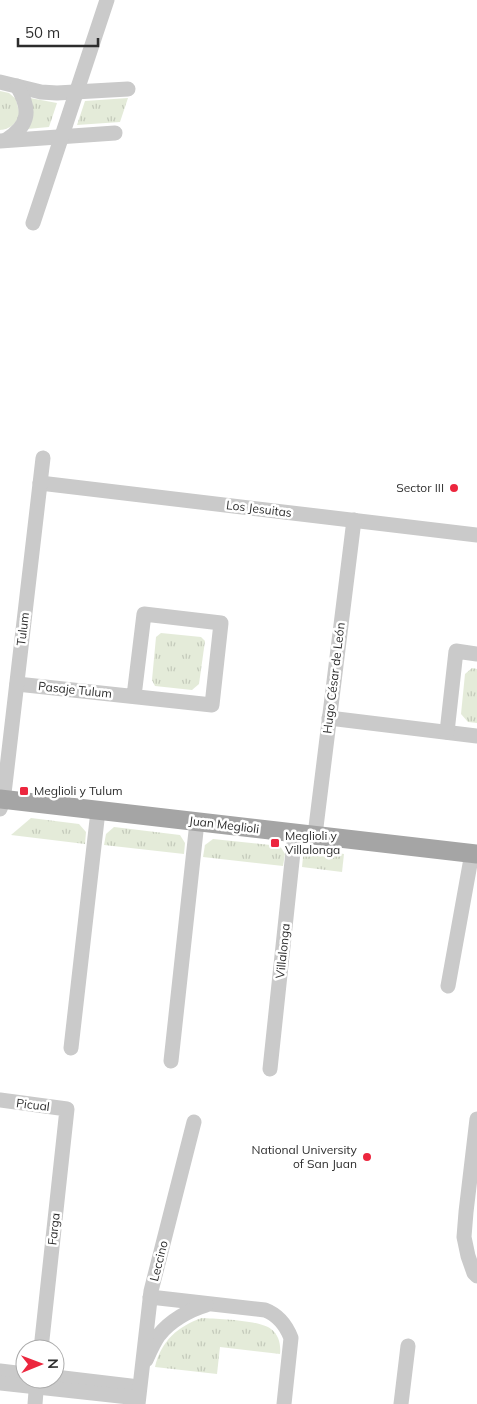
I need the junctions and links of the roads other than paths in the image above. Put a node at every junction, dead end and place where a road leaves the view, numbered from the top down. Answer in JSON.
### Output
{"nodes":[{"id":1,"x":107,"y":0,"type":"edge"},
{"id":2,"x":0,"y":82,"type":"edge"},
{"id":3,"x":17,"y":86,"type":"junction"},
{"id":4,"x":128,"y":89,"type":"dead end"},
{"id":5,"x":76,"y":92,"type":"junction"},
{"id":6,"x":115,"y":133,"type":"dead end"},
{"id":7,"x":62,"y":137,"type":"junction"},
{"id":8,"x":3,"y":141,"type":"edge"},
{"id":9,"x":33,"y":223,"type":"dead end"},
{"id":10,"x":43,"y":458,"type":"dead end"},
{"id":11,"x":40,"y":483,"type":"junction"},
{"id":12,"x":354,"y":520,"type":"junction"},
{"id":13,"x":477,"y":535,"type":"edge"},
{"id":14,"x":477,"y":654,"type":"edge"},
{"id":15,"x":17,"y":684,"type":"junction"},
{"id":16,"x":134,"y":696,"type":"junction"},
{"id":17,"x":330,"y":718,"type":"junction"},
{"id":18,"x":447,"y":732,"type":"junction"},
{"id":19,"x":477,"y":736,"type":"edge"},
{"id":20,"x":1,"y":803,"type":"edge"},
{"id":21,"x":98,"y":810,"type":"junction"},
{"id":22,"x":197,"y":822,"type":"junction"},
{"id":23,"x":295,"y":833,"type":"junction"},
{"id":24,"x":315,"y":835,"type":"junction"},
{"id":25,"x":474,"y":854,"type":"edge"},
{"id":26,"x":448,"y":986,"type":"dead end"},
{"id":27,"x":71,"y":1048,"type":"dead end"},
{"id":28,"x":170,"y":1061,"type":"dead end"},
{"id":29,"x":270,"y":1069,"type":"dead end"},
{"id":30,"x":0,"y":1100,"type":"edge"},
{"id":31,"x":67,"y":1109,"type":"joint"},
{"id":32,"x":477,"y":1119,"type":"edge"},
{"id":33,"x":194,"y":1122,"type":"dead end"},
{"id":34,"x":477,"y":1276,"type":"edge"},
{"id":35,"x":150,"y":1297,"type":"junction"},
{"id":36,"x":210,"y":1304,"type":"junction"},
{"id":37,"x":41,"y":1339,"type":"edge"},
{"id":38,"x":408,"y":1346,"type":"dead end"},
{"id":39,"x":0,"y":1371,"type":"edge"},
{"id":40,"x":15,"y":1373,"type":"edge"},
{"id":41,"x":65,"y":1379,"type":"edge"},
{"id":42,"x":0,"y":1383,"type":"edge"},
{"id":43,"x":15,"y":1383,"type":"edge"},
{"id":44,"x":65,"y":1385,"type":"edge"},
{"id":45,"x":36,"y":1389,"type":"edge"},
{"id":46,"x":139,"y":1391,"type":"edge"},
{"id":47,"x":34,"y":1404,"type":"edge"},
{"id":48,"x":284,"y":1404,"type":"edge"},
{"id":49,"x":401,"y":1404,"type":"edge"}],
"edges":[{"from":1,"to":5,"type":"street"},
{"from":2,"to":3,"type":"street"},
{"from":3,"to":5,"type":"street"},
{"from":3,"to":8,"type":"street"},
{"from":4,"to":5,"type":"street"},
{"from":5,"to":7,"type":"street"},
{"from":6,"to":7,"type":"street"},
{"from":7,"to":8,"type":"street"},
{"from":7,"to":9,"type":"street"},
{"from":10,"to":11,"type":"street","name":"Tulum"},
{"from":11,"to":12,"type":"street","name":"Los Jesuitas"},
{"from":11,"to":15,"type":"street","name":"Tulum"},
{"from":12,"to":13,"type":"street","name":"Los Jesuitas"},
{"from":12,"to":17,"type":"street","name":"Hugo César de León"},
{"from":14,"to":18,"type":"street"},
{"from":15,"to":16,"type":"street","name":"Pasaje Tulum"},
{"from":15,"to":20,"type":"street","name":"Tulum"},
{"from":16,"to":16,"type":"street","name":"Pasaje Tulum"},
{"from":17,"to":18,"type":"street"},
{"from":17,"to":24,"type":"street","name":"Hugo César de León"},
{"from":18,"to":19,"type":"street"},
{"from":20,"to":21,"type":"main road","name":"Juan Meglioli"},
{"from":21,"to":22,"type":"main road","name":"Juan Meglioli"},
{"from":21,"to":27,"type":"street"},
{"from":22,"to":23,"type":"main road","name":"Juan Meglioli"},
{"from":22,"to":28,"type":"street"},
{"from":23,"to":24,"type":"main road","name":"Juan Meglioli"},
{"from":23,"to":29,"type":"street","name":"Villalonga"},
{"from":24,"to":25,"type":"main road","name":"Juan Meglioli"},
{"from":25,"to":26,"type":"street"},
{"from":30,"to":31,"type":"street","name":"Picual"},
{"from":31,"to":37,"type":"street","name":"Farga"},
{"from":32,"to":34,"type":"street"},
{"from":33,"to":35,"type":"street","name":"Leccino"},
{"from":35,"to":36,"type":"street"},
{"from":35,"to":46,"type":"street","name":"Leccino"},
{"from":36,"to":46,"type":"street"},
{"from":36,"to":48,"type":"street"},
{"from":38,"to":49,"type":"street"},
{"from":39,"to":40,"type":"street"},
{"from":41,"to":46,"type":"street"},
{"from":42,"to":43,"type":"street"},
{"from":44,"to":46,"type":"street"},
{"from":45,"to":47,"type":"street"}]}
